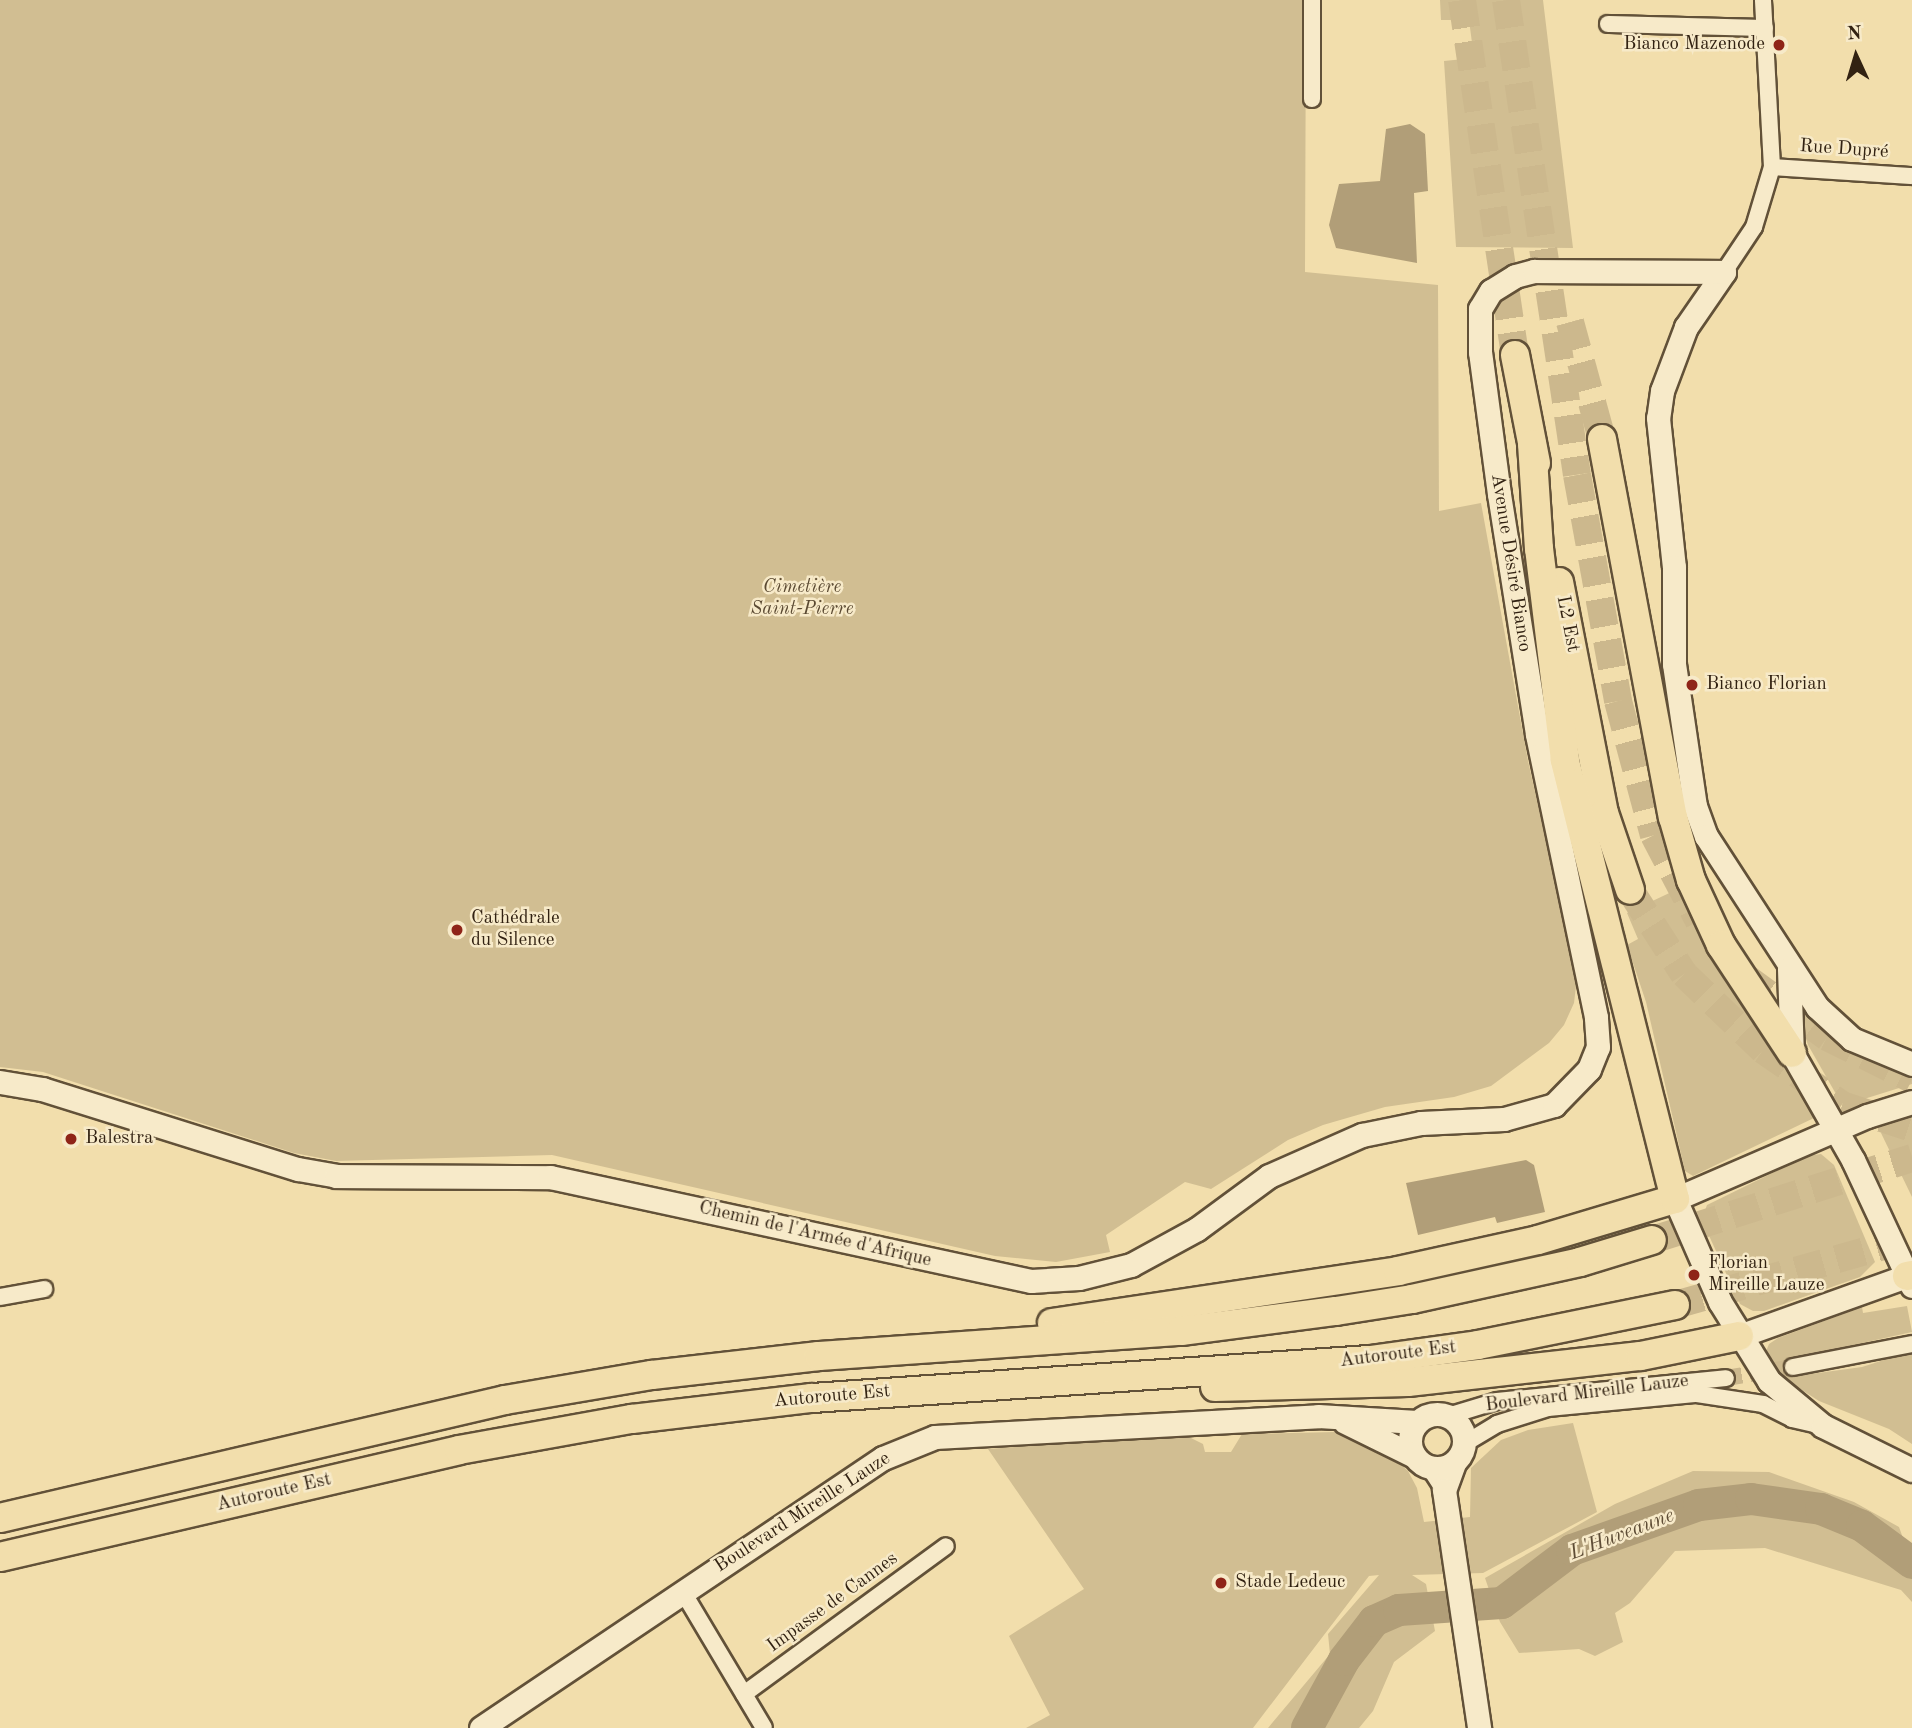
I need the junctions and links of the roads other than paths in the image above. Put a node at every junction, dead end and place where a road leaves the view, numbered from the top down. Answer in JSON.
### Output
{"nodes":[{"id":1,"x":1312,"y":0,"type":"edge"},
{"id":2,"x":1763,"y":0,"type":"edge"},
{"id":3,"x":1608,"y":24,"type":"dead end"},
{"id":4,"x":1765,"y":28,"type":"junction"},
{"id":5,"x":1312,"y":99,"type":"dead end"},
{"id":6,"x":1772,"y":167,"type":"junction"},
{"id":7,"x":1912,"y":176,"type":"edge"},
{"id":8,"x":1724,"y":272,"type":"junction"},
{"id":9,"x":1515,"y":355,"type":"tunnel mouth"},
{"id":10,"x":1602,"y":439,"type":"tunnel mouth"},
{"id":11,"x":1532,"y":444,"type":"junction"},
{"id":12,"x":1630,"y":890,"type":"tunnel mouth"},
{"id":13,"x":1789,"y":966,"type":"junction"},
{"id":14,"x":1792,"y":1053,"type":"junction"},
{"id":15,"x":1912,"y":1064,"type":"edge"},
{"id":16,"x":1589,"y":1069,"type":"joint"},
{"id":17,"x":0,"y":1082,"type":"edge"},
{"id":18,"x":1912,"y":1102,"type":"edge"},
{"id":19,"x":1837,"y":1130,"type":"junction"},
{"id":20,"x":1675,"y":1199,"type":"junction"},
{"id":21,"x":1651,"y":1240,"type":"tunnel mouth"},
{"id":22,"x":1910,"y":1279,"type":"edge"},
{"id":23,"x":44,"y":1289,"type":"dead end"},
{"id":24,"x":0,"y":1297,"type":"edge"},
{"id":25,"x":1675,"y":1306,"type":"tunnel mouth"},
{"id":26,"x":1739,"y":1336,"type":"junction"},
{"id":27,"x":1912,"y":1344,"type":"edge"},
{"id":28,"x":819,"y":1356,"type":"junction"},
{"id":29,"x":1793,"y":1367,"type":"tunnel mouth"},
{"id":30,"x":1726,"y":1378,"type":"tunnel mouth"},
{"id":31,"x":967,"y":1386,"type":"junction"},
{"id":32,"x":1448,"y":1416,"type":"junction"},
{"id":33,"x":1336,"y":1418,"type":"junction"},
{"id":34,"x":1417,"y":1422,"type":"junction"},
{"id":35,"x":1823,"y":1426,"type":"junction"},
{"id":36,"x":1459,"y":1453,"type":"junction"},
{"id":37,"x":1421,"y":1462,"type":"junction"},
{"id":38,"x":1912,"y":1470,"type":"edge"},
{"id":39,"x":1444,"y":1490,"type":"junction"},
{"id":40,"x":0,"y":1518,"type":"edge"},
{"id":41,"x":946,"y":1546,"type":"dead end"},
{"id":42,"x":0,"y":1557,"type":"edge"},
{"id":43,"x":683,"y":1592,"type":"junction"},
{"id":44,"x":744,"y":1694,"type":"junction"},
{"id":45,"x":481,"y":1728,"type":"edge"},
{"id":46,"x":764,"y":1728,"type":"edge"},
{"id":47,"x":1479,"y":1728,"type":"edge"}],
"edges":[{"from":1,"to":5,"type":"street"},
{"from":2,"to":4,"type":"street"},
{"from":3,"to":4,"type":"street"},
{"from":4,"to":6,"type":"street"},
{"from":6,"to":7,"type":"street","name":"Rue Dupré"},
{"from":6,"to":8,"type":"street"},
{"from":8,"to":13,"type":"street"},
{"from":8,"to":16,"type":"street","name":"Avenue Désiré Bianco"},
{"from":9,"to":11,"type":"highway","name":"L2 Est"},
{"from":10,"to":14,"type":"highway"},
{"from":11,"to":12,"type":"highway","name":"L2 Est"},
{"from":11,"to":20,"type":"highway"},
{"from":13,"to":14,"type":"street"},
{"from":13,"to":15,"type":"street"},
{"from":14,"to":19,"type":"street"},
{"from":16,"to":17,"type":"street","name":"Chemin de l'Armée d'Afrique"},
{"from":18,"to":19,"type":"street"},
{"from":19,"to":20,"type":"street"},
{"from":19,"to":22,"type":"street"},
{"from":20,"to":26,"type":"street"},
{"from":20,"to":28,"type":"highway"},
{"from":21,"to":28,"type":"highway","name":"Autoroute Est"},
{"from":22,"to":26,"type":"street"},
{"from":23,"to":24,"type":"street"},
{"from":25,"to":31,"type":"highway","name":"Autoroute Est"},
{"from":26,"to":31,"type":"highway"},
{"from":26,"to":35,"type":"street"},
{"from":27,"to":29,"type":"street"},
{"from":28,"to":40,"type":"highway","name":"Autoroute Est"},
{"from":30,"to":32,"type":"street","name":"Boulevard Mireille Lauze"},
{"from":31,"to":42,"type":"highway","name":"Autoroute Est"},
{"from":32,"to":34,"type":"street"},
{"from":32,"to":36,"type":"street"},
{"from":33,"to":34,"type":"street","name":"Boulevard Mireille Lauze"},
{"from":33,"to":37,"type":"street","name":"Boulevard Mireille Lauze"},
{"from":33,"to":43,"type":"street","name":"Boulevard Mireille Lauze"},
{"from":34,"to":37,"type":"street"},
{"from":35,"to":36,"type":"street","name":"Boulevard Mireille Lauze"},
{"from":35,"to":38,"type":"street"},
{"from":36,"to":37,"type":"street"},
{"from":36,"to":39,"type":"street"},
{"from":37,"to":39,"type":"street"},
{"from":39,"to":47,"type":"street"},
{"from":41,"to":44,"type":"street","name":"Impasse de Cannes"},
{"from":43,"to":44,"type":"street"},
{"from":43,"to":45,"type":"street","name":"Boulevard Mireille Lauze"},
{"from":44,"to":46,"type":"street"}]}
